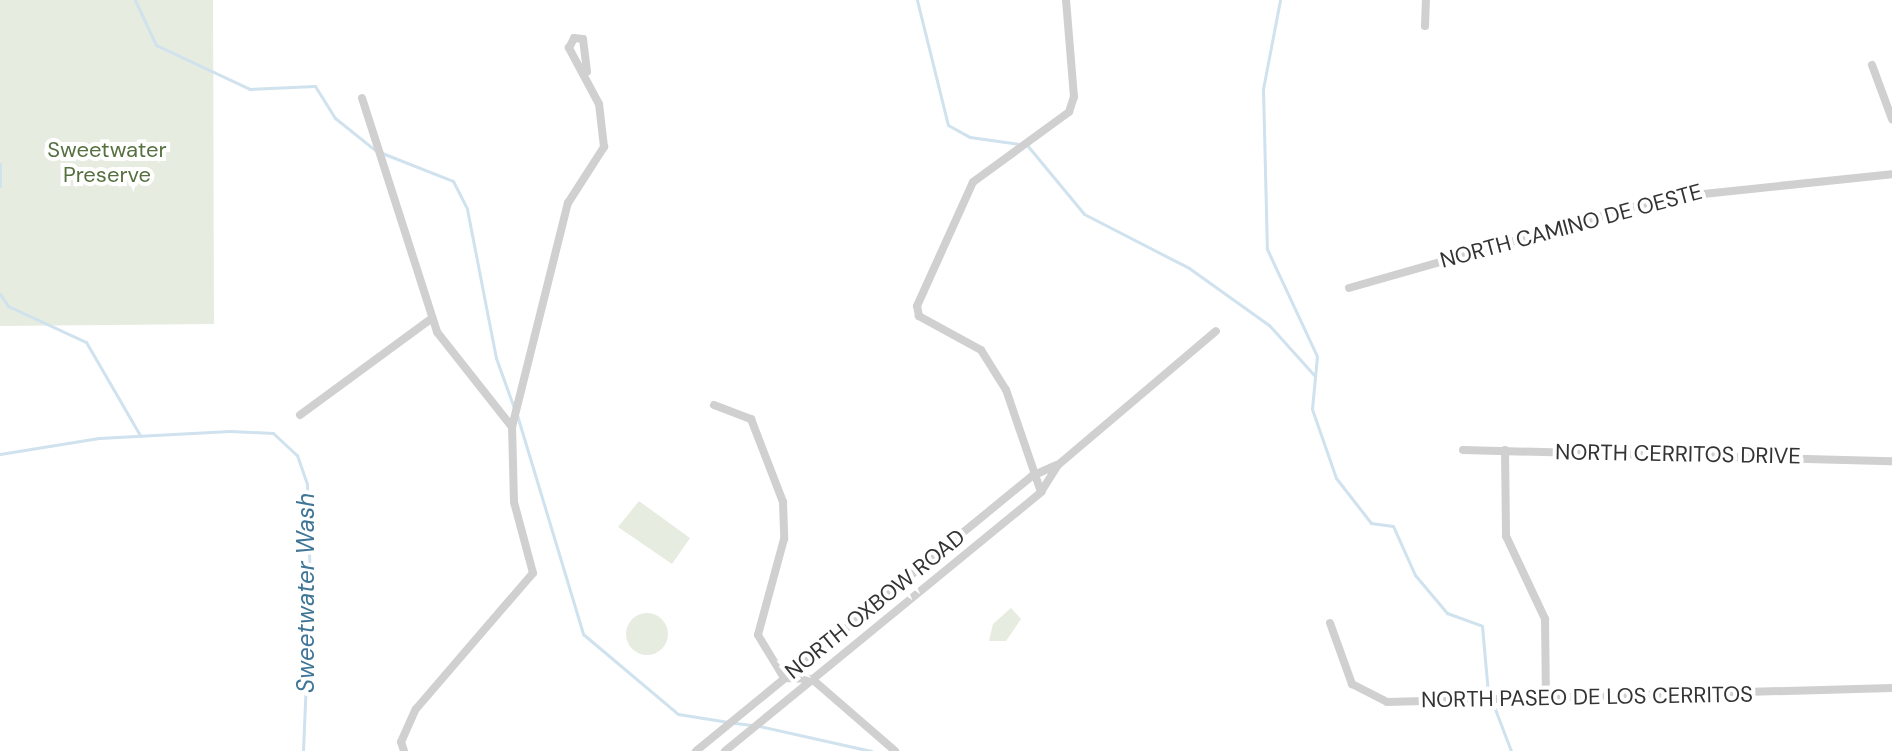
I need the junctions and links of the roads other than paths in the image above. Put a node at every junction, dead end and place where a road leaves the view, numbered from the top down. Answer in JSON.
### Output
{"nodes":[{"id":1,"x":1066,"y":0,"type":"edge"},
{"id":2,"x":1426,"y":0,"type":"edge"},
{"id":3,"x":1425,"y":26,"type":"dead end"},
{"id":4,"x":1872,"y":65,"type":"dead end"},
{"id":5,"x":587,"y":72,"type":"dead end"},
{"id":6,"x":362,"y":98,"type":"dead end"},
{"id":7,"x":1892,"y":119,"type":"edge"},
{"id":8,"x":1892,"y":174,"type":"edge"},
{"id":9,"x":1349,"y":288,"type":"dead end"},
{"id":10,"x":432,"y":318,"type":"junction"},
{"id":11,"x":1216,"y":331,"type":"dead end"},
{"id":12,"x":714,"y":405,"type":"dead end"},
{"id":13,"x":300,"y":415,"type":"dead end"},
{"id":14,"x":512,"y":427,"type":"junction"},
{"id":15,"x":1463,"y":450,"type":"dead end"},
{"id":16,"x":1505,"y":450,"type":"junction"},
{"id":17,"x":1892,"y":461,"type":"edge"},
{"id":18,"x":1058,"y":465,"type":"junction"},
{"id":19,"x":1032,"y":476,"type":"junction"},
{"id":20,"x":1041,"y":492,"type":"junction"},
{"id":21,"x":1330,"y":623,"type":"dead end"},
{"id":22,"x":784,"y":678,"type":"junction"},
{"id":23,"x":812,"y":679,"type":"junction"},
{"id":24,"x":1892,"y":688,"type":"edge"},
{"id":25,"x":1546,"y":699,"type":"junction"},
{"id":26,"x":404,"y":751,"type":"edge"},
{"id":27,"x":696,"y":751,"type":"edge"},
{"id":28,"x":725,"y":751,"type":"edge"},
{"id":29,"x":895,"y":751,"type":"edge"}],
"edges":[{"from":1,"to":19,"type":"street"},
{"from":2,"to":3,"type":"street"},
{"from":4,"to":7,"type":"street"},
{"from":5,"to":14,"type":"street"},
{"from":6,"to":10,"type":"street"},
{"from":8,"to":9,"type":"street","name":"NORTH CAMINO DE OESTE"},
{"from":10,"to":13,"type":"street"},
{"from":10,"to":14,"type":"street"},
{"from":11,"to":18,"type":"street","name":"NORTH OXBOW ROAD"},
{"from":12,"to":22,"type":"street"},
{"from":14,"to":26,"type":"street"},
{"from":15,"to":16,"type":"street","name":"NORTH CERRITOS DRIVE"},
{"from":16,"to":17,"type":"street","name":"NORTH CERRITOS DRIVE"},
{"from":16,"to":25,"type":"street"},
{"from":18,"to":19,"type":"street","name":"NORTH OXBOW ROAD"},
{"from":18,"to":20,"type":"street","name":"NORTH OXBOW ROAD"},
{"from":19,"to":20,"type":"street"},
{"from":19,"to":22,"type":"street","name":"NORTH OXBOW ROAD"},
{"from":20,"to":23,"type":"street","name":"NORTH OXBOW ROAD"},
{"from":21,"to":25,"type":"street","name":"NORTH PASEO DE LOS CERRITOS"},
{"from":22,"to":23,"type":"street"},
{"from":22,"to":27,"type":"street","name":"NORTH OXBOW ROAD"},
{"from":23,"to":28,"type":"street","name":"NORTH OXBOW ROAD"},
{"from":23,"to":29,"type":"street"},
{"from":24,"to":25,"type":"street","name":"NORTH PASEO DE LOS CERRITOS"}]}
